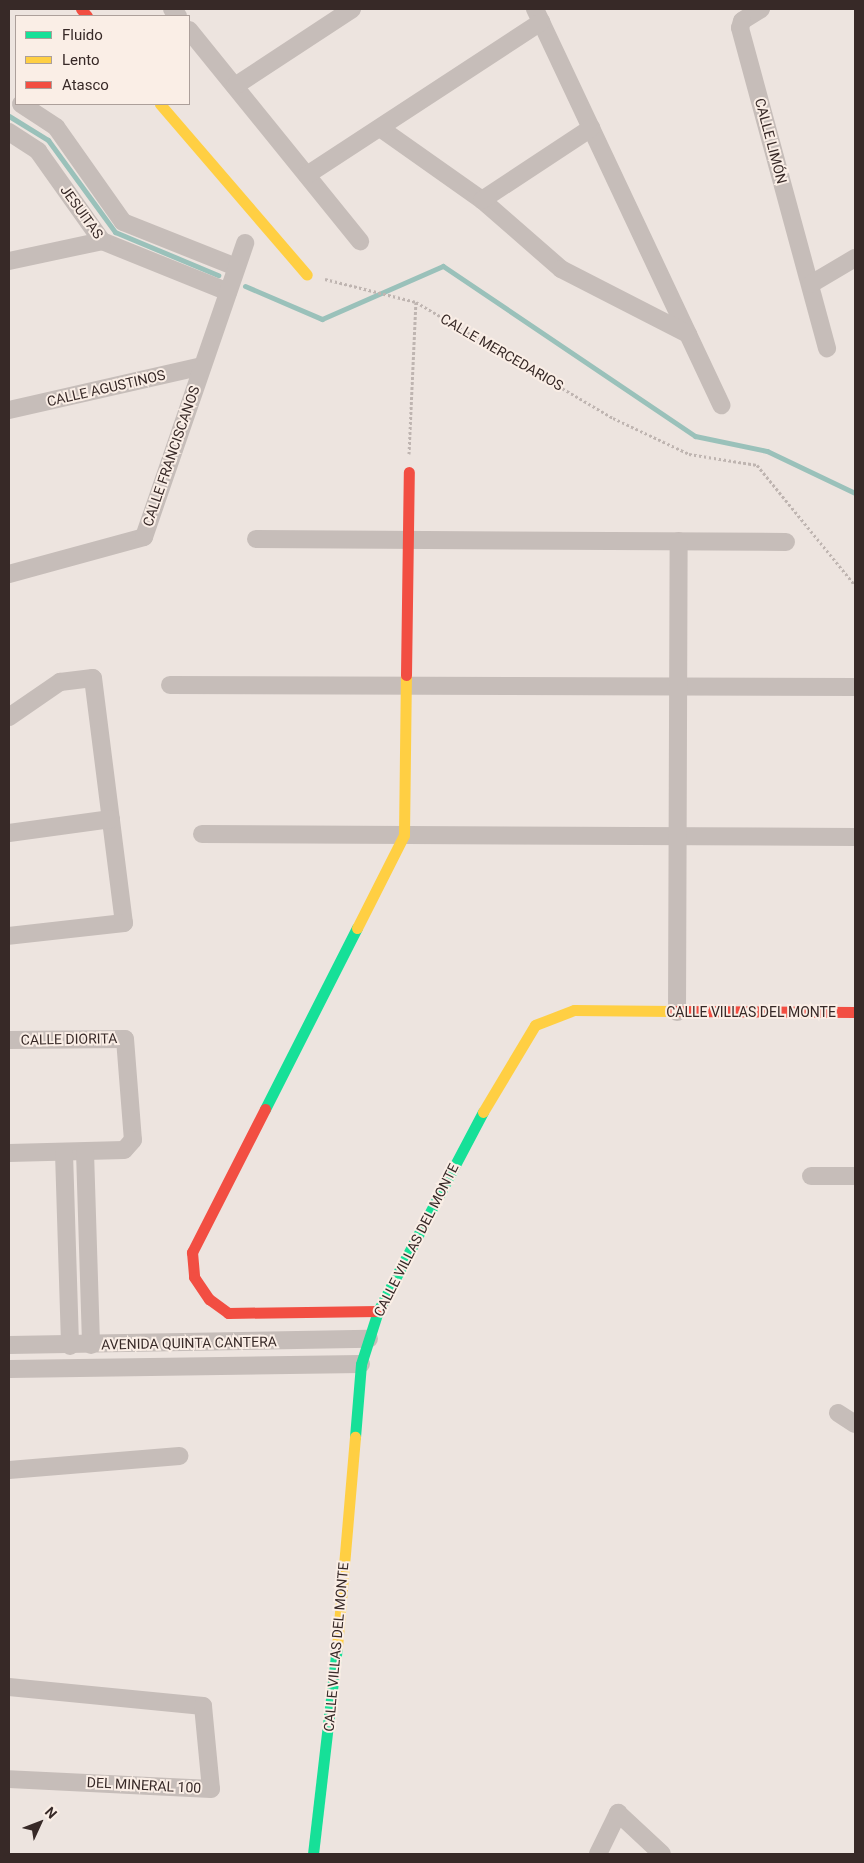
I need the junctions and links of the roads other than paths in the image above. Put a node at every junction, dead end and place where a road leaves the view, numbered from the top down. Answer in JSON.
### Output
{"nodes":[{"id":1,"x":352,"y":9,"type":"edge"},
{"id":2,"x":762,"y":9,"type":"edge"},
{"id":3,"x":538,"y":15,"type":"edge"},
{"id":4,"x":190,"y":31,"type":"edge"},
{"id":5,"x":234,"y":86,"type":"junction"},
{"id":6,"x":23,"y":105,"type":"edge"},
{"id":7,"x":161,"y":105,"type":"edge"},
{"id":8,"x":380,"y":128,"type":"junction"},
{"id":9,"x":591,"y":128,"type":"junction"},
{"id":10,"x":9,"y":132,"type":"edge"},
{"id":11,"x":307,"y":176,"type":"junction"},
{"id":12,"x":482,"y":200,"type":"junction"},
{"id":13,"x":102,"y":241,"type":"junction"},
{"id":14,"x":360,"y":241,"type":"dead end"},
{"id":15,"x":245,"y":243,"type":"dead end"},
{"id":16,"x":855,"y":258,"type":"edge"},
{"id":17,"x":9,"y":261,"type":"edge"},
{"id":18,"x":236,"y":267,"type":"junction"},
{"id":19,"x":307,"y":275,"type":"road end"},
{"id":20,"x":810,"y":284,"type":"junction"},
{"id":21,"x":228,"y":292,"type":"junction"},
{"id":22,"x":688,"y":334,"type":"junction"},
{"id":23,"x":828,"y":348,"type":"dead end"},
{"id":24,"x":202,"y":366,"type":"junction"},
{"id":25,"x":721,"y":405,"type":"dead end"},
{"id":26,"x":9,"y":410,"type":"edge"},
{"id":27,"x":409,"y":472,"type":"road end"},
{"id":28,"x":256,"y":539,"type":"dead end"},
{"id":29,"x":408,"y":540,"type":"junction"},
{"id":30,"x":679,"y":541,"type":"junction"},
{"id":31,"x":786,"y":542,"type":"dead end"},
{"id":32,"x":9,"y":574,"type":"edge"},
{"id":33,"x":170,"y":685,"type":"dead end"},
{"id":34,"x":409,"y":686,"type":"junction"},
{"id":35,"x":678,"y":686,"type":"junction"},
{"id":36,"x":855,"y":687,"type":"edge"},
{"id":37,"x":9,"y":717,"type":"edge"},
{"id":38,"x":111,"y":819,"type":"junction"},
{"id":39,"x":9,"y":833,"type":"edge"},
{"id":40,"x":202,"y":834,"type":"dead end"},
{"id":41,"x":404,"y":835,"type":"junction"},
{"id":42,"x":678,"y":836,"type":"junction"},
{"id":43,"x":855,"y":837,"type":"edge"},
{"id":44,"x":9,"y":936,"type":"edge"},
{"id":45,"x":677,"y":1012,"type":"junction"},
{"id":46,"x":855,"y":1012,"type":"edge"},
{"id":47,"x":9,"y":1040,"type":"edge"},
{"id":48,"x":85,"y":1152,"type":"junction"},
{"id":49,"x":9,"y":1153,"type":"edge"},
{"id":50,"x":64,"y":1153,"type":"junction"},
{"id":51,"x":811,"y":1176,"type":"dead end"},
{"id":52,"x":855,"y":1176,"type":"edge"},
{"id":53,"x":378,"y":1311,"type":"junction"},
{"id":54,"x":369,"y":1339,"type":"junction"},
{"id":55,"x":9,"y":1345,"type":"edge"},
{"id":56,"x":91,"y":1345,"type":"junction"},
{"id":57,"x":70,"y":1346,"type":"junction"},
{"id":58,"x":361,"y":1364,"type":"junction"},
{"id":59,"x":9,"y":1369,"type":"edge"},
{"id":60,"x":838,"y":1414,"type":"dead end"},
{"id":61,"x":855,"y":1424,"type":"edge"},
{"id":62,"x":179,"y":1456,"type":"dead end"},
{"id":63,"x":9,"y":1470,"type":"edge"},
{"id":64,"x":9,"y":1687,"type":"edge"},
{"id":65,"x":9,"y":1779,"type":"edge"},
{"id":66,"x":313,"y":1854,"type":"edge"},
{"id":67,"x":598,"y":1854,"type":"edge"},
{"id":68,"x":662,"y":1854,"type":"edge"}],
"edges":[{"from":1,"to":5,"type":"street"},
{"from":2,"to":20,"type":"street","name":"CALLE LIMÓN"},
{"from":3,"to":8,"type":"street"},
{"from":3,"to":9,"type":"street"},
{"from":4,"to":5,"type":"street"},
{"from":5,"to":11,"type":"street"},
{"from":6,"to":18,"type":"street","name":"JESUITAS"},
{"from":7,"to":19,"type":"street"},
{"from":8,"to":11,"type":"street"},
{"from":8,"to":12,"type":"street"},
{"from":9,"to":12,"type":"street"},
{"from":9,"to":22,"type":"street"},
{"from":10,"to":13,"type":"street","name":"JESUITAS"},
{"from":11,"to":14,"type":"street"},
{"from":12,"to":22,"type":"street"},
{"from":13,"to":17,"type":"street"},
{"from":13,"to":21,"type":"street","name":"JESUITAS"},
{"from":15,"to":18,"type":"street","name":"CALLE FRANCISCANOS"},
{"from":16,"to":20,"type":"street"},
{"from":18,"to":21,"type":"street","name":"CALLE FRANCISCANOS"},
{"from":20,"to":23,"type":"street","name":"CALLE LIMÓN"},
{"from":21,"to":24,"type":"street","name":"CALLE FRANCISCANOS"},
{"from":22,"to":25,"type":"street"},
{"from":24,"to":26,"type":"street","name":"CALLE AGUSTINOS"},
{"from":24,"to":32,"type":"street","name":"CALLE FRANCISCANOS"},
{"from":27,"to":29,"type":"street"},
{"from":28,"to":29,"type":"street"},
{"from":29,"to":30,"type":"street"},
{"from":29,"to":34,"type":"street"},
{"from":30,"to":31,"type":"street"},
{"from":30,"to":35,"type":"street"},
{"from":33,"to":34,"type":"street"},
{"from":34,"to":35,"type":"street"},
{"from":34,"to":41,"type":"street"},
{"from":35,"to":36,"type":"street"},
{"from":35,"to":42,"type":"street"},
{"from":37,"to":38,"type":"street"},
{"from":38,"to":39,"type":"street"},
{"from":38,"to":44,"type":"street"},
{"from":40,"to":41,"type":"street"},
{"from":41,"to":42,"type":"street"},
{"from":41,"to":53,"type":"street"},
{"from":42,"to":43,"type":"street"},
{"from":42,"to":45,"type":"street"},
{"from":45,"to":46,"type":"street","name":"CALLE VILLAS DEL MONTE"},
{"from":45,"to":53,"type":"street","name":"CALLE VILLAS DEL MONTE"},
{"from":47,"to":48,"type":"street","name":"CALLE DIORITA"},
{"from":48,"to":50,"type":"street","name":"CALLE DIORITA"},
{"from":48,"to":56,"type":"street"},
{"from":49,"to":50,"type":"street","name":"CALLE DIORITA"},
{"from":50,"to":57,"type":"street"},
{"from":51,"to":52,"type":"street"},
{"from":53,"to":54,"type":"street","name":"CALLE VILLAS DEL MONTE"},
{"from":54,"to":56,"type":"street","name":"AVENIDA QUINTA CANTERA"},
{"from":54,"to":58,"type":"street","name":"CALLE VILLAS DEL MONTE"},
{"from":55,"to":57,"type":"street","name":"AVENIDA QUINTA CANTERA"},
{"from":56,"to":57,"type":"street","name":"AVENIDA QUINTA CANTERA"},
{"from":58,"to":59,"type":"street","name":"AVENIDA QUINTA CANTERA"},
{"from":58,"to":66,"type":"street","name":"CALLE VILLAS DEL MONTE"},
{"from":60,"to":61,"type":"street"},
{"from":62,"to":63,"type":"street"},
{"from":64,"to":65,"type":"street","name":"DEL MINERAL 100"},
{"from":67,"to":68,"type":"street"}]}
